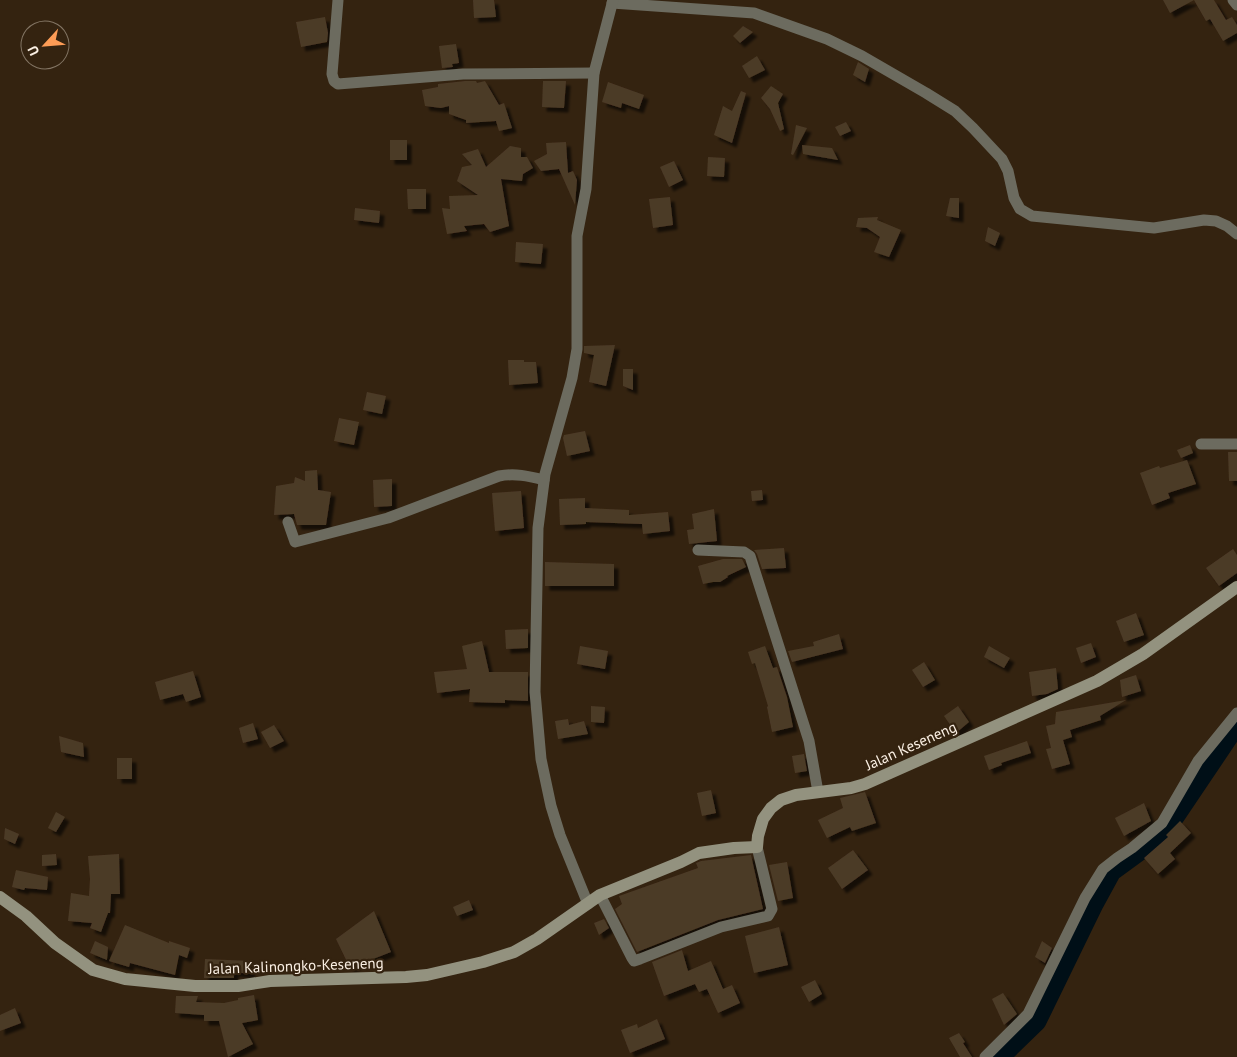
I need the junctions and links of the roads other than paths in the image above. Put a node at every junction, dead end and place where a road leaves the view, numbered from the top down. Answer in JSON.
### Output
{"nodes":[{"id":1,"x":338,"y":0,"type":"edge"},
{"id":2,"x":1233,"y":0,"type":"edge"},
{"id":3,"x":613,"y":2,"type":"edge"},
{"id":4,"x":1237,"y":5,"type":"edge"},
{"id":5,"x":594,"y":73,"type":"junction"},
{"id":6,"x":1237,"y":234,"type":"edge"},
{"id":7,"x":1201,"y":444,"type":"dead end"},
{"id":8,"x":1237,"y":444,"type":"edge"},
{"id":9,"x":544,"y":480,"type":"junction"},
{"id":10,"x":288,"y":522,"type":"dead end"},
{"id":11,"x":698,"y":550,"type":"dead end"},
{"id":12,"x":1237,"y":587,"type":"edge"},
{"id":13,"x":1237,"y":713,"type":"edge"},
{"id":14,"x":818,"y":792,"type":"junction"},
{"id":15,"x":757,"y":846,"type":"junction"},
{"id":16,"x":600,"y":895,"type":"junction"},
{"id":17,"x":0,"y":897,"type":"edge"},
{"id":18,"x":588,"y":904,"type":"junction"},
{"id":19,"x":985,"y":1057,"type":"edge"}],
"edges":[{"from":1,"to":5,"type":"street"},
{"from":2,"to":4,"type":"street"},
{"from":3,"to":5,"type":"street"},
{"from":3,"to":6,"type":"street"},
{"from":5,"to":9,"type":"street"},
{"from":7,"to":8,"type":"street"},
{"from":9,"to":10,"type":"street"},
{"from":9,"to":18,"type":"street"},
{"from":11,"to":14,"type":"street"},
{"from":12,"to":14,"type":"street","name":"Jalan Keseneng"},
{"from":13,"to":19,"type":"street"},
{"from":14,"to":15,"type":"street","name":"Jalan Keseneng"},
{"from":15,"to":16,"type":"street"},
{"from":15,"to":16,"type":"street"},
{"from":16,"to":18,"type":"street","name":"Jalan Kalinongko-Keseneng"},
{"from":17,"to":18,"type":"street","name":"Jalan Kalinongko-Keseneng"}]}
